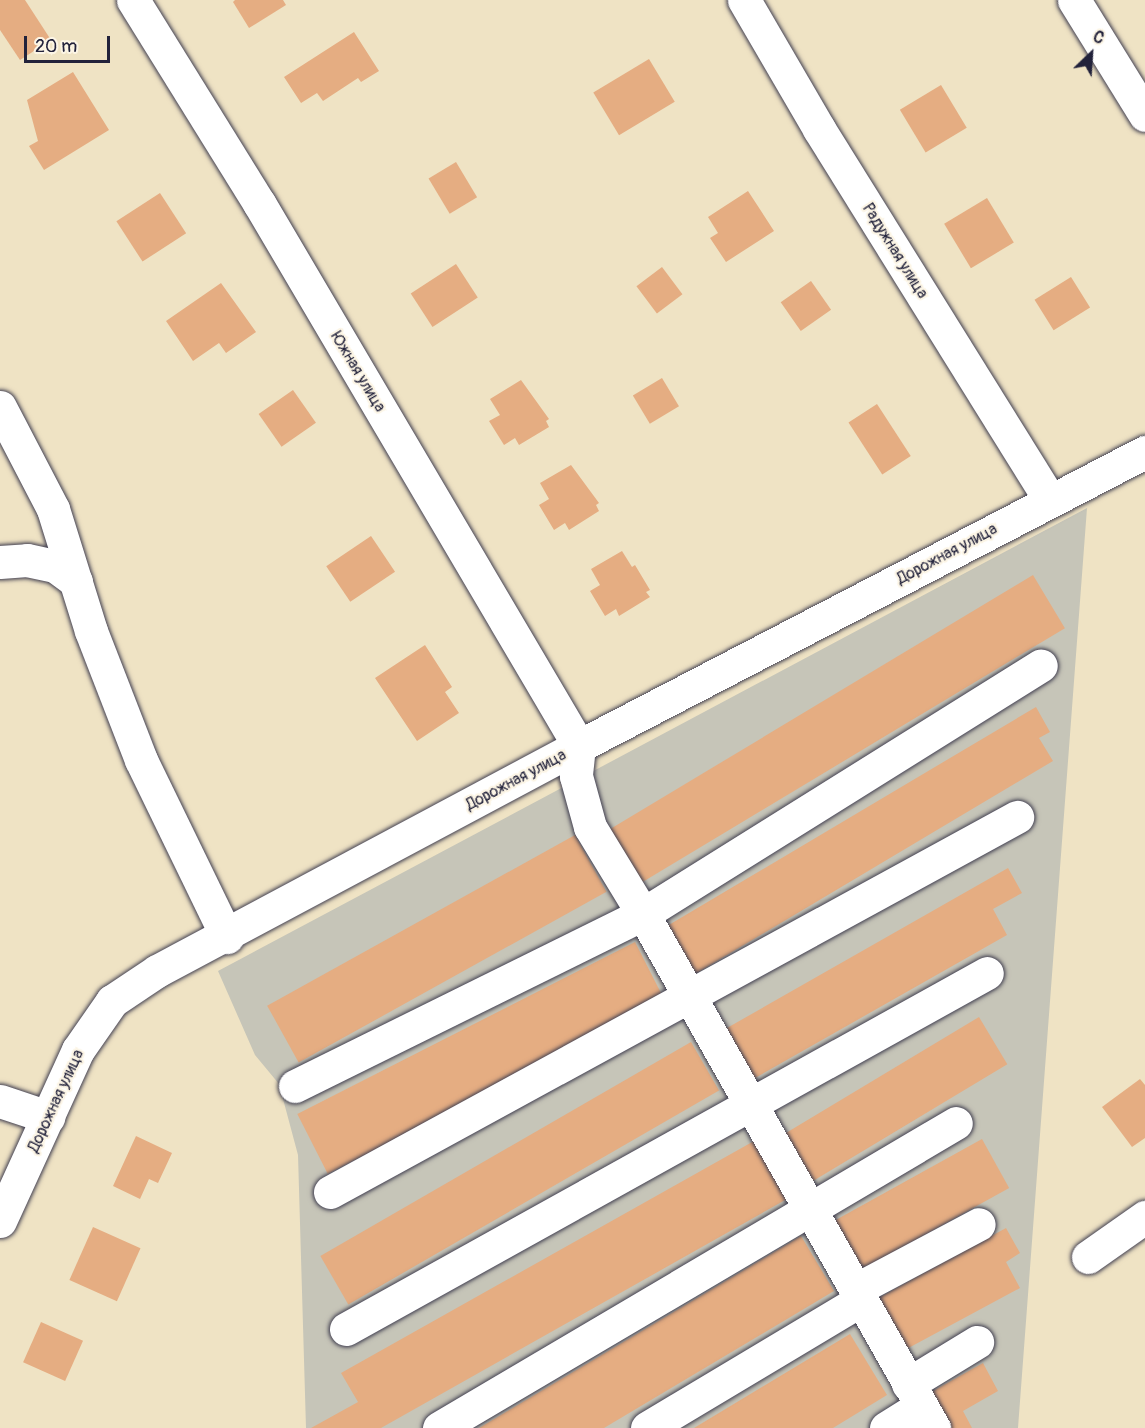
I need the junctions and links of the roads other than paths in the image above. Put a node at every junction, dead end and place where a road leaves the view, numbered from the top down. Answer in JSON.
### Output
{"nodes":[{"id":1,"x":133,"y":0,"type":"edge"},
{"id":2,"x":744,"y":0,"type":"edge"},
{"id":3,"x":1074,"y":0,"type":"edge"},
{"id":4,"x":1145,"y":115,"type":"edge"},
{"id":5,"x":0,"y":406,"type":"edge"},
{"id":6,"x":1145,"y":452,"type":"edge"},
{"id":7,"x":1050,"y":500,"type":"junction"},
{"id":8,"x":0,"y":562,"type":"edge"},
{"id":9,"x":76,"y":581,"type":"junction"},
{"id":10,"x":1041,"y":665,"type":"dead end"},
{"id":11,"x":579,"y":746,"type":"junction"},
{"id":12,"x":1017,"y":817,"type":"dead end"},
{"id":13,"x":644,"y":914,"type":"junction"},
{"id":14,"x":226,"y":937,"type":"junction"},
{"id":15,"x":987,"y":973,"type":"dead end"},
{"id":16,"x":689,"y":996,"type":"junction"},
{"id":17,"x":295,"y":1086,"type":"dead end"},
{"id":18,"x":0,"y":1101,"type":"edge"},
{"id":19,"x":749,"y":1104,"type":"junction"},
{"id":20,"x":48,"y":1117,"type":"junction"},
{"id":21,"x":956,"y":1123,"type":"dead end"},
{"id":22,"x":330,"y":1192,"type":"dead end"},
{"id":23,"x":809,"y":1210,"type":"junction"},
{"id":24,"x":1145,"y":1217,"type":"edge"},
{"id":25,"x":0,"y":1221,"type":"edge"},
{"id":26,"x":979,"y":1224,"type":"dead end"},
{"id":27,"x":1088,"y":1257,"type":"dead end"},
{"id":28,"x":858,"y":1295,"type":"junction"},
{"id":29,"x":346,"y":1329,"type":"dead end"},
{"id":30,"x":977,"y":1342,"type":"dead end"},
{"id":31,"x":921,"y":1406,"type":"edge"},
{"id":32,"x":439,"y":1428,"type":"edge"},
{"id":33,"x":647,"y":1428,"type":"edge"},
{"id":34,"x":886,"y":1428,"type":"edge"}],
"edges":[{"from":1,"to":11,"type":"street","name":"Южная улица"},
{"from":2,"to":7,"type":"street","name":"Радужная улица"},
{"from":3,"to":4,"type":"street"},
{"from":5,"to":9,"type":"street"},
{"from":6,"to":7,"type":"street","name":"Дорожная улица"},
{"from":7,"to":11,"type":"street","name":"Дорожная улица"},
{"from":8,"to":9,"type":"street"},
{"from":9,"to":14,"type":"street"},
{"from":10,"to":13,"type":"street"},
{"from":11,"to":13,"type":"street"},
{"from":11,"to":14,"type":"street","name":"Дорожная улица"},
{"from":12,"to":16,"type":"street"},
{"from":13,"to":16,"type":"street"},
{"from":13,"to":17,"type":"street"},
{"from":14,"to":20,"type":"street","name":"Дорожная улица"},
{"from":15,"to":19,"type":"street"},
{"from":16,"to":19,"type":"street"},
{"from":16,"to":22,"type":"street"},
{"from":18,"to":20,"type":"street"},
{"from":19,"to":23,"type":"street"},
{"from":19,"to":29,"type":"street"},
{"from":20,"to":25,"type":"street","name":"Дорожная улица"},
{"from":21,"to":23,"type":"street"},
{"from":23,"to":28,"type":"street"},
{"from":23,"to":32,"type":"street"},
{"from":24,"to":27,"type":"street"},
{"from":26,"to":28,"type":"street"},
{"from":28,"to":31,"type":"street"},
{"from":28,"to":33,"type":"street"},
{"from":30,"to":31,"type":"street"},
{"from":31,"to":34,"type":"street"}]}
